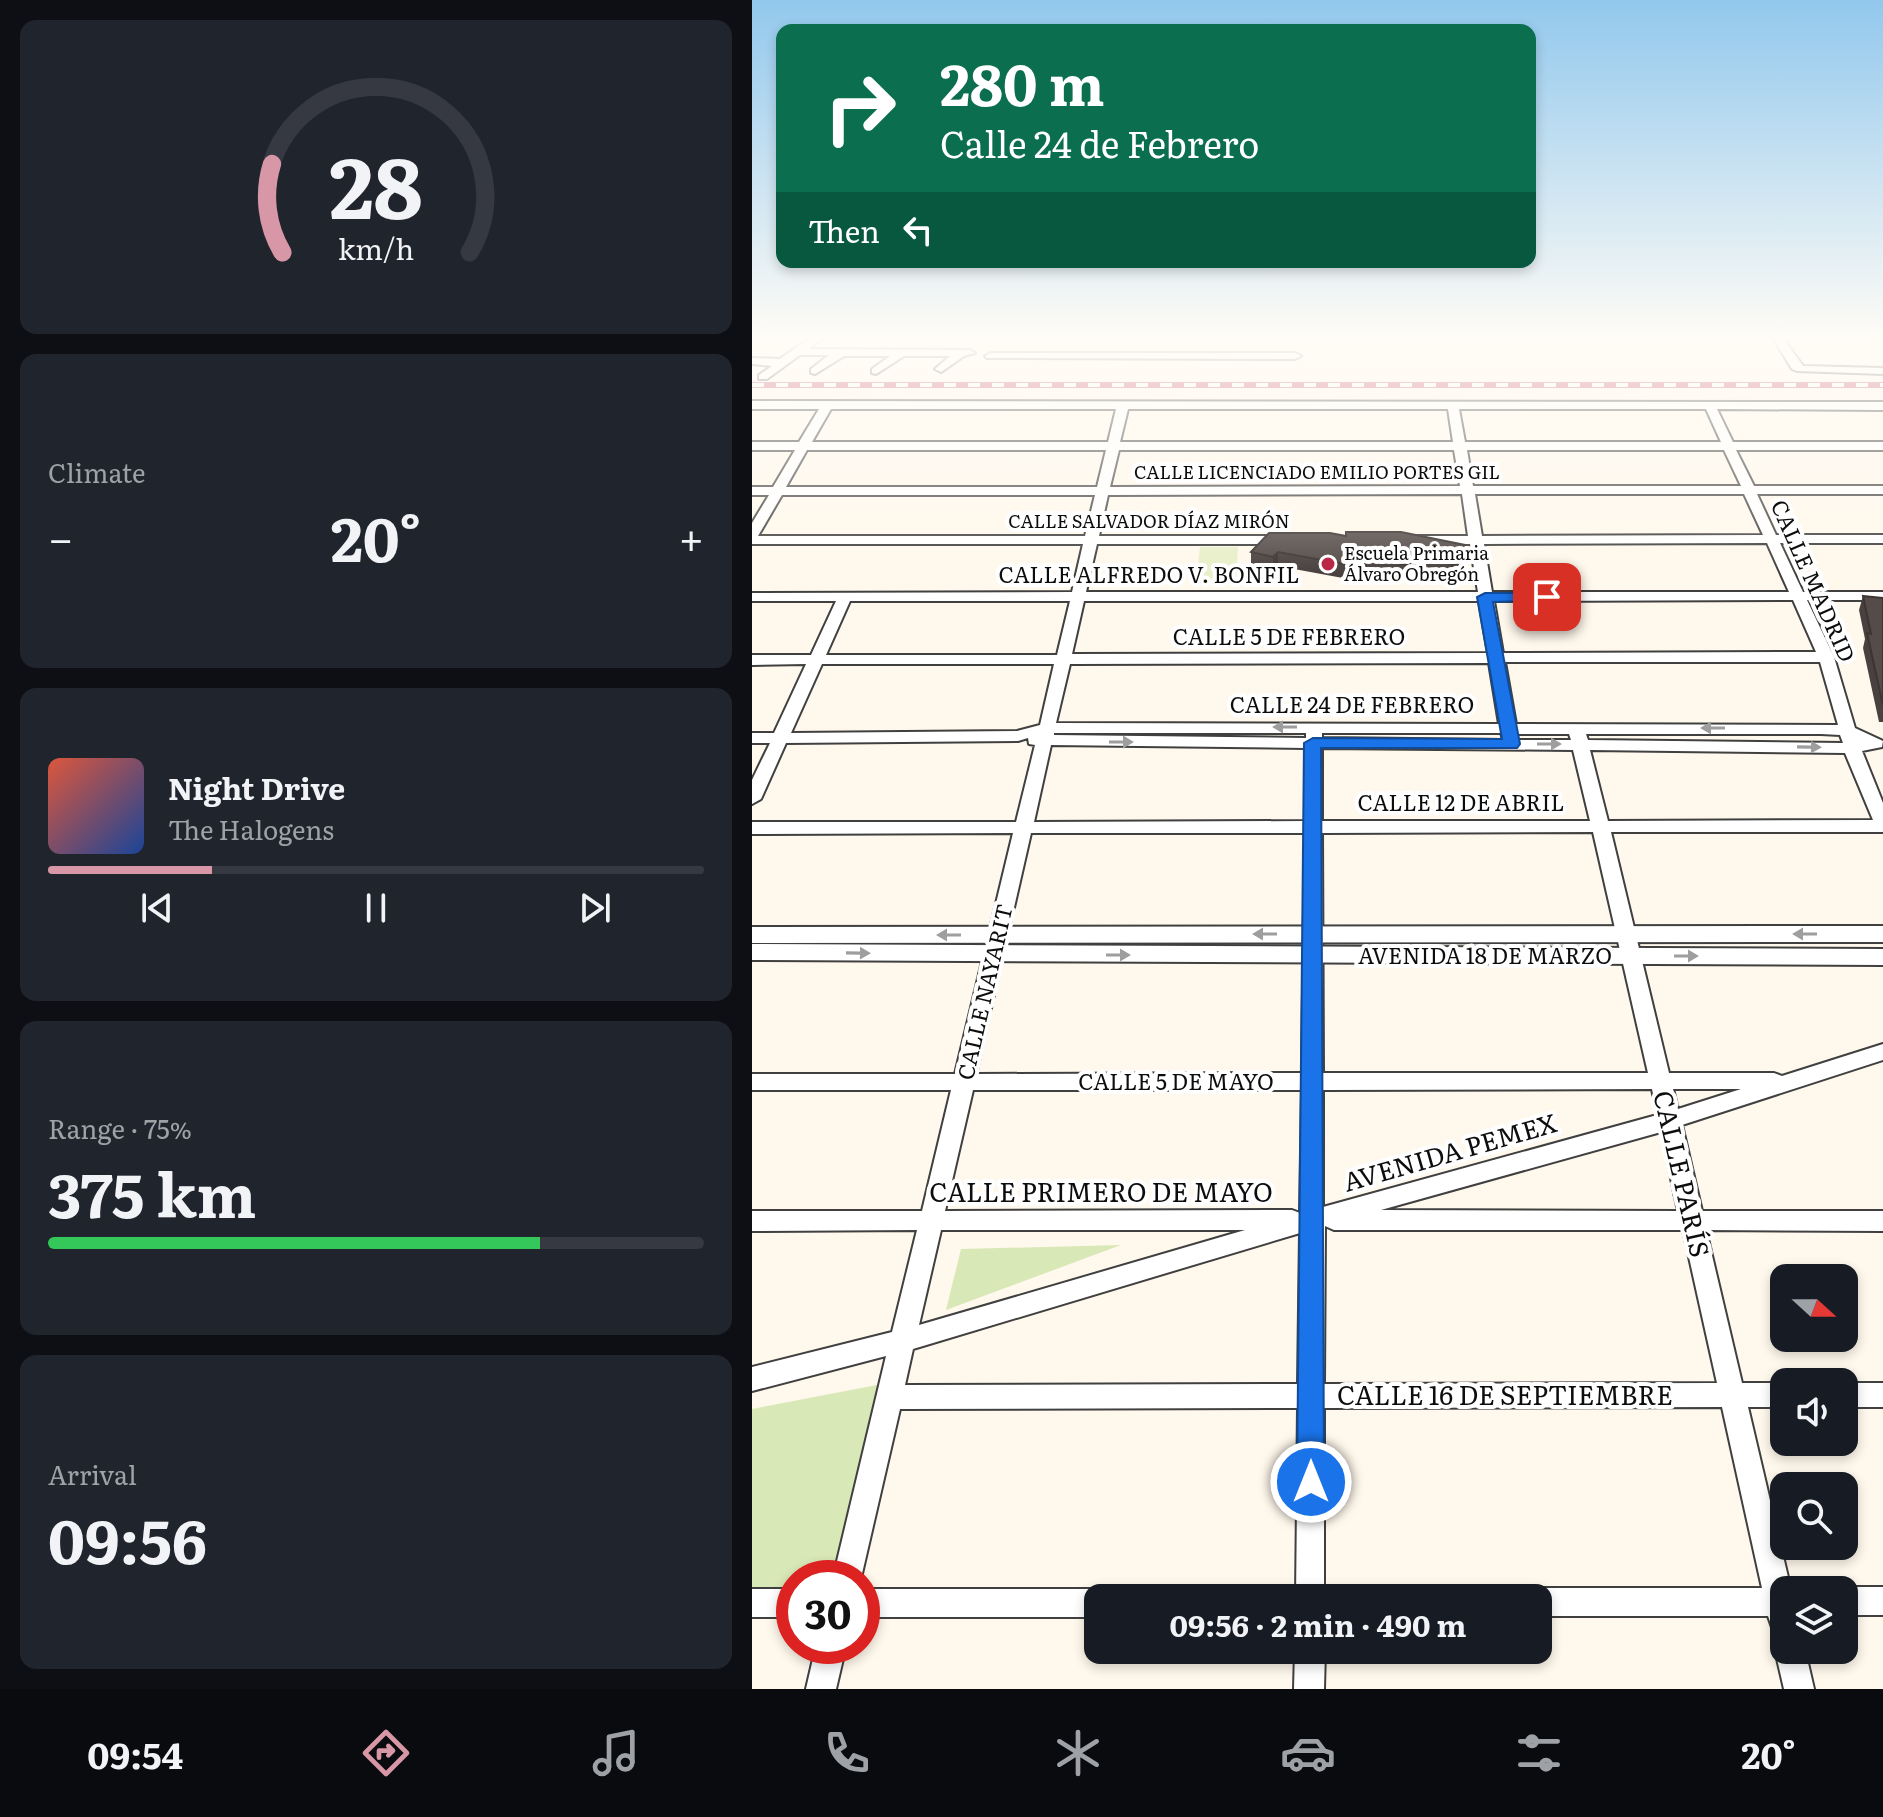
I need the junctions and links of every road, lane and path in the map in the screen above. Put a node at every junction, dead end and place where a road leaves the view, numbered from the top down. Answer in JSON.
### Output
{"nodes":[{"id":1,"x":820,"y":417,"type":"edge"},
{"id":2,"x":1120,"y":417,"type":"edge"},
{"id":3,"x":1455,"y":417,"type":"edge"},
{"id":4,"x":1715,"y":417,"type":"edge"},
{"id":5,"x":752,"y":446,"type":"edge"},
{"id":6,"x":803,"y":446,"type":"junction"},
{"id":7,"x":1113,"y":446,"type":"junction"},
{"id":8,"x":1460,"y":446,"type":"junction"},
{"id":9,"x":1728,"y":446,"type":"junction"},
{"id":10,"x":1883,"y":446,"type":"edge"},
{"id":11,"x":1467,"y":490,"type":"junction"},
{"id":12,"x":1749,"y":490,"type":"junction"},
{"id":13,"x":1883,"y":490,"type":"edge"},
{"id":14,"x":752,"y":491,"type":"edge"},
{"id":15,"x":777,"y":491,"type":"junction"},
{"id":16,"x":1103,"y":491,"type":"junction"},
{"id":17,"x":752,"y":537,"type":"edge"},
{"id":18,"x":1476,"y":539,"type":"junction"},
{"id":19,"x":1771,"y":539,"type":"junction"},
{"id":20,"x":1883,"y":539,"type":"edge"},
{"id":21,"x":1091,"y":540,"type":"junction"},
{"id":22,"x":1307,"y":540,"type":"edge"},
{"id":23,"x":1399,"y":540,"type":"edge"},
{"id":24,"x":1798,"y":596,"type":"junction"},
{"id":25,"x":1883,"y":596,"type":"edge"},
{"id":26,"x":752,"y":597,"type":"edge"},
{"id":27,"x":845,"y":597,"type":"junction"},
{"id":28,"x":1078,"y":597,"type":"junction"},
{"id":29,"x":1485,"y":597,"type":"junction"},
{"id":30,"x":1826,"y":657,"type":"junction"},
{"id":31,"x":1497,"y":658,"type":"junction"},
{"id":32,"x":1063,"y":659,"type":"junction"},
{"id":33,"x":752,"y":660,"type":"edge"},
{"id":34,"x":816,"y":660,"type":"junction"},
{"id":35,"x":1509,"y":727,"type":"junction"},
{"id":36,"x":1045,"y":735,"type":"junction"},
{"id":37,"x":1313,"y":735,"type":"junction"},
{"id":38,"x":1578,"y":736,"type":"junction"},
{"id":39,"x":752,"y":738,"type":"edge"},
{"id":40,"x":780,"y":738,"type":"junction"},
{"id":41,"x":1851,"y":740,"type":"junction"},
{"id":42,"x":1879,"y":743,"type":"edge"},
{"id":43,"x":1511,"y":744,"type":"junction"},
{"id":44,"x":752,"y":799,"type":"edge"},
{"id":45,"x":1883,"y":824,"type":"edge"},
{"id":46,"x":1599,"y":826,"type":"junction"},
{"id":47,"x":1023,"y":827,"type":"junction"},
{"id":48,"x":1314,"y":827,"type":"junction"},
{"id":49,"x":752,"y":828,"type":"edge"},
{"id":50,"x":1883,"y":934,"type":"edge"},
{"id":51,"x":752,"y":935,"type":"edge"},
{"id":52,"x":996,"y":945,"type":"junction"},
{"id":53,"x":1314,"y":945,"type":"junction"},
{"id":54,"x":1628,"y":945,"type":"junction"},
{"id":55,"x":752,"y":952,"type":"edge"},
{"id":56,"x":1883,"y":957,"type":"edge"},
{"id":57,"x":1883,"y":1052,"type":"edge"},
{"id":58,"x":1659,"y":1081,"type":"junction"},
{"id":59,"x":1793,"y":1081,"type":"junction"},
{"id":60,"x":752,"y":1082,"type":"edge"},
{"id":61,"x":964,"y":1082,"type":"junction"},
{"id":62,"x":1312,"y":1082,"type":"junction"},
{"id":63,"x":1668,"y":1121,"type":"junction"},
{"id":64,"x":1312,"y":1220,"type":"junction"},
{"id":65,"x":752,"y":1221,"type":"edge"},
{"id":66,"x":932,"y":1221,"type":"junction"},
{"id":67,"x":1883,"y":1221,"type":"edge"},
{"id":68,"x":1693,"y":1222,"type":"junction"},
{"id":69,"x":903,"y":1341,"type":"junction"},
{"id":70,"x":752,"y":1379,"type":"edge"},
{"id":71,"x":1731,"y":1395,"type":"junction"},
{"id":72,"x":1770,"y":1395,"type":"edge"},
{"id":73,"x":1858,"y":1395,"type":"edge"},
{"id":74,"x":1883,"y":1395,"type":"edge"},
{"id":75,"x":1311,"y":1396,"type":"junction"},
{"id":76,"x":890,"y":1397,"type":"junction"},
{"id":77,"x":851,"y":1560,"type":"edge"},
{"id":78,"x":1774,"y":1576,"type":"edge"},
{"id":79,"x":1310,"y":1584,"type":"edge"},
{"id":80,"x":1858,"y":1601,"type":"edge"},
{"id":81,"x":1883,"y":1601,"type":"edge"},
{"id":82,"x":1552,"y":1602,"type":"edge"},
{"id":83,"x":752,"y":1603,"type":"edge"},
{"id":84,"x":776,"y":1603,"type":"edge"},
{"id":85,"x":880,"y":1603,"type":"edge"},
{"id":86,"x":1084,"y":1603,"type":"edge"},
{"id":87,"x":1770,"y":1609,"type":"edge"},
{"id":88,"x":827,"y":1664,"type":"edge"},
{"id":89,"x":1310,"y":1664,"type":"edge"},
{"id":90,"x":1793,"y":1664,"type":"edge"},
{"id":91,"x":821,"y":1689,"type":"edge"},
{"id":92,"x":1309,"y":1689,"type":"edge"},
{"id":93,"x":1799,"y":1689,"type":"edge"}],
"edges":[{"from":1,"to":6,"type":"street"},
{"from":2,"to":7,"type":"street","name":"CALLE NAYARIT"},
{"from":3,"to":8,"type":"street"},
{"from":4,"to":9,"type":"street","name":"CALLE MADRID"},
{"from":5,"to":6,"type":"street"},
{"from":6,"to":7,"type":"street"},
{"from":6,"to":15,"type":"street"},
{"from":7,"to":8,"type":"street"},
{"from":7,"to":16,"type":"street","name":"CALLE NAYARIT"},
{"from":8,"to":9,"type":"street"},
{"from":8,"to":11,"type":"street"},
{"from":9,"to":10,"type":"street"},
{"from":9,"to":12,"type":"street","name":"CALLE MADRID"},
{"from":11,"to":12,"type":"street","name":"CALLE LICENCIADO EMILIO PORTES GIL"},
{"from":11,"to":16,"type":"street","name":"CALLE LICENCIADO EMILIO PORTES GIL"},
{"from":11,"to":18,"type":"street"},
{"from":12,"to":13,"type":"street","name":"CALLE LICENCIADO EMILIO PORTES GIL"},
{"from":12,"to":19,"type":"street","name":"CALLE MADRID"},
{"from":14,"to":15,"type":"street","name":"CALLE LICENCIADO EMILIO PORTES GIL"},
{"from":15,"to":16,"type":"street","name":"CALLE LICENCIADO EMILIO PORTES GIL"},
{"from":15,"to":17,"type":"street"},
{"from":16,"to":21,"type":"street","name":"CALLE NAYARIT"},
{"from":17,"to":21,"type":"street","name":"CALLE SALVADOR DÍAZ MIRÓN"},
{"from":18,"to":19,"type":"street"},
{"from":18,"to":23,"type":"street"},
{"from":18,"to":29,"type":"street"},
{"from":19,"to":20,"type":"street"},
{"from":19,"to":24,"type":"street","name":"CALLE MADRID"},
{"from":21,"to":22,"type":"street","name":"CALLE SALVADOR DÍAZ MIRÓN"},
{"from":21,"to":28,"type":"street","name":"CALLE NAYARIT"},
{"from":24,"to":25,"type":"street","name":"CALLE ALFREDO V. BONFIL"},
{"from":24,"to":29,"type":"street","name":"CALLE ALFREDO V. BONFIL"},
{"from":24,"to":30,"type":"street","name":"CALLE MADRID"},
{"from":26,"to":27,"type":"street","name":"CALLE ALFREDO V. BONFIL"},
{"from":27,"to":28,"type":"street","name":"CALLE ALFREDO V. BONFIL"},
{"from":27,"to":34,"type":"street"},
{"from":28,"to":29,"type":"street","name":"CALLE ALFREDO V. BONFIL"},
{"from":28,"to":32,"type":"street","name":"CALLE NAYARIT"},
{"from":29,"to":31,"type":"street"},
{"from":30,"to":31,"type":"street","name":"CALLE 5 DE FEBRERO"},
{"from":30,"to":41,"type":"street","name":"CALLE MADRID"},
{"from":31,"to":32,"type":"street","name":"CALLE 5 DE FEBRERO"},
{"from":31,"to":35,"type":"street"},
{"from":32,"to":34,"type":"street","name":"CALLE 5 DE FEBRERO"},
{"from":32,"to":36,"type":"street","name":"CALLE NAYARIT"},
{"from":33,"to":34,"type":"street","name":"CALLE 5 DE FEBRERO"},
{"from":34,"to":40,"type":"street"},
{"from":35,"to":37,"type":"street","name":"CALLE 24 DE FEBRERO"},
{"from":35,"to":38,"type":"street","name":"CALLE 24 DE FEBRERO"},
{"from":35,"to":43,"type":"street"},
{"from":36,"to":37,"type":"street","name":"CALLE 24 DE FEBRERO"},
{"from":36,"to":40,"type":"street","name":"CALLE 24 DE FEBRERO"},
{"from":36,"to":47,"type":"street","name":"CALLE NAYARIT"},
{"from":37,"to":43,"type":"street","name":"CALLE 24 DE FEBRERO"},
{"from":37,"to":48,"type":"street"},
{"from":38,"to":41,"type":"street","name":"CALLE 24 DE FEBRERO"},
{"from":43,"to":38,"type":"street","name":"CALLE 24 DE FEBRERO","one_way":true},
{"from":38,"to":46,"type":"street","name":"CALLE PARÍS"},
{"from":39,"to":40,"type":"street","name":"CALLE 24 DE FEBRERO"},
{"from":40,"to":44,"type":"street"},
{"from":41,"to":42,"type":"street","name":"CALLE 24 DE FEBRERO"},
{"from":41,"to":45,"type":"street","name":"CALLE MADRID"},
{"from":45,"to":46,"type":"street","name":"CALLE 12 DE ABRIL"},
{"from":46,"to":48,"type":"street","name":"CALLE 12 DE ABRIL"},
{"from":46,"to":54,"type":"street","name":"CALLE PARÍS"},
{"from":47,"to":48,"type":"street","name":"CALLE 12 DE ABRIL"},
{"from":47,"to":49,"type":"street","name":"CALLE 12 DE ABRIL"},
{"from":47,"to":52,"type":"street","name":"CALLE NAYARIT"},
{"from":48,"to":53,"type":"street"},
{"from":50,"to":54,"type":"street","name":"AVENIDA 18 DE MARZO","one_way":true},
{"from":52,"to":51,"type":"street","name":"AVENIDA 18 DE MARZO","one_way":true},
{"from":52,"to":53,"type":"street","name":"AVENIDA 18 DE MARZO"},
{"from":55,"to":52,"type":"street","name":"AVENIDA 18 DE MARZO","one_way":true},
{"from":52,"to":61,"type":"street","name":"CALLE NAYARIT"},
{"from":53,"to":54,"type":"street","name":"AVENIDA 18 DE MARZO"},
{"from":53,"to":62,"type":"street"},
{"from":54,"to":56,"type":"street","name":"AVENIDA 18 DE MARZO","one_way":true},
{"from":54,"to":58,"type":"street","name":"CALLE PARÍS"},
{"from":57,"to":59,"type":"street","name":"AVENIDA PEMEX"},
{"from":58,"to":59,"type":"street","name":"CALLE 5 DE MAYO"},
{"from":58,"to":62,"type":"street","name":"CALLE 5 DE MAYO"},
{"from":58,"to":63,"type":"street","name":"CALLE PARÍS"},
{"from":59,"to":63,"type":"street","name":"AVENIDA PEMEX"},
{"from":60,"to":61,"type":"street","name":"CALLE 5 DE MAYO"},
{"from":61,"to":62,"type":"street","name":"CALLE 5 DE MAYO"},
{"from":61,"to":66,"type":"street","name":"CALLE NAYARIT"},
{"from":62,"to":64,"type":"street"},
{"from":63,"to":64,"type":"street","name":"AVENIDA PEMEX"},
{"from":63,"to":68,"type":"street","name":"CALLE PARÍS"},
{"from":64,"to":66,"type":"street","name":"CALLE PRIMERO DE MAYO"},
{"from":64,"to":68,"type":"street","name":"CALLE PRIMERO DE MAYO"},
{"from":64,"to":69,"type":"street","name":"AVENIDA PEMEX"},
{"from":64,"to":75,"type":"street"},
{"from":65,"to":66,"type":"street","name":"CALLE PRIMERO DE MAYO"},
{"from":66,"to":69,"type":"street","name":"CALLE NAYARIT"},
{"from":67,"to":68,"type":"street","name":"CALLE PRIMERO DE MAYO"},
{"from":68,"to":71,"type":"street","name":"CALLE PARÍS"},
{"from":69,"to":70,"type":"street","name":"AVENIDA PEMEX"},
{"from":69,"to":76,"type":"street","name":"CALLE NAYARIT"},
{"from":71,"to":72,"type":"street","name":"CALLE 16 DE SEPTIEMBRE"},
{"from":71,"to":75,"type":"street","name":"CALLE 16 DE SEPTIEMBRE"},
{"from":71,"to":78,"type":"street","name":"CALLE PARÍS"},
{"from":73,"to":74,"type":"street"},
{"from":75,"to":76,"type":"street","name":"CALLE 16 DE SEPTIEMBRE"},
{"from":75,"to":79,"type":"street"},
{"from":76,"to":77,"type":"street","name":"CALLE NAYARIT"},
{"from":80,"to":81,"type":"street"},
{"from":82,"to":87,"type":"street"},
{"from":83,"to":84,"type":"street"},
{"from":85,"to":86,"type":"street"},
{"from":88,"to":91,"type":"street"},
{"from":89,"to":92,"type":"street"},
{"from":90,"to":93,"type":"street"}]}
